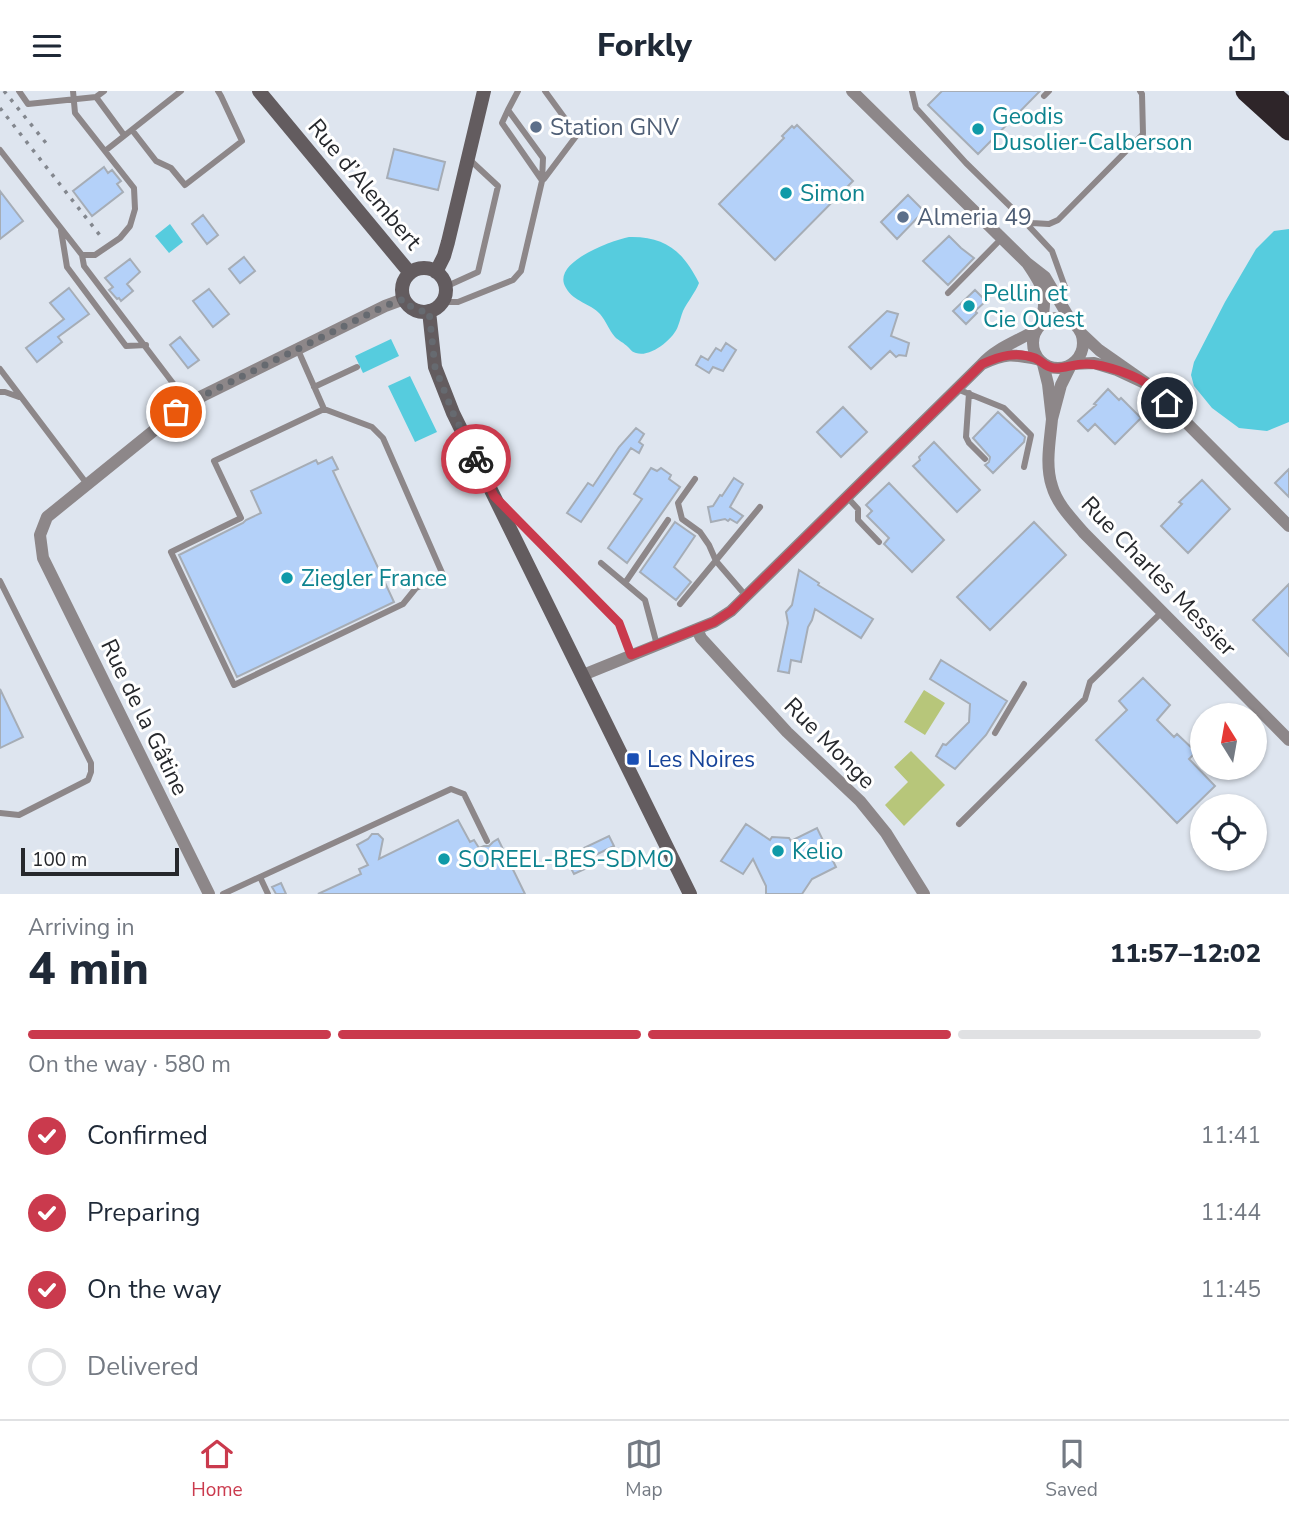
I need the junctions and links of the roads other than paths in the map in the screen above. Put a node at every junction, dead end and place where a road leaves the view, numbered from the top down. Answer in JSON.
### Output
{"nodes":[{"id":1,"x":19,"y":91,"type":"edge"},
{"id":2,"x":104,"y":91,"type":"edge"},
{"id":3,"x":181,"y":91,"type":"edge"},
{"id":4,"x":218,"y":91,"type":"edge"},
{"id":5,"x":259,"y":91,"type":"edge"},
{"id":6,"x":484,"y":91,"type":"edge"},
{"id":7,"x":518,"y":91,"type":"edge"},
{"id":8,"x":545,"y":91,"type":"edge"},
{"id":9,"x":852,"y":91,"type":"edge"},
{"id":10,"x":912,"y":91,"type":"edge"},
{"id":11,"x":1140,"y":91,"type":"edge"},
{"id":12,"x":1246,"y":91,"type":"edge"},
{"id":13,"x":1268,"y":91,"type":"edge"},
{"id":14,"x":74,"y":95,"type":"edge"},
{"id":15,"x":96,"y":97,"type":"junction"},
{"id":16,"x":508,"y":110,"type":"junction"},
{"id":17,"x":1289,"y":110,"type":"edge"},
{"id":18,"x":132,"y":130,"type":"junction"},
{"id":19,"x":1289,"y":130,"type":"edge"},
{"id":20,"x":124,"y":135,"type":"junction"},
{"id":21,"x":0,"y":150,"type":"edge"},
{"id":22,"x":105,"y":151,"type":"junction"},
{"id":23,"x":468,"y":158,"type":"junction"},
{"id":24,"x":542,"y":181,"type":"junction"},
{"id":25,"x":1021,"y":217,"type":"junction"},
{"id":26,"x":60,"y":227,"type":"junction"},
{"id":27,"x":1002,"y":238,"type":"junction"},
{"id":28,"x":82,"y":255,"type":"junction"},
{"id":29,"x":1027,"y":263,"type":"junction"},
{"id":30,"x":436,"y":272,"type":"junction"},
{"id":31,"x":410,"y":273,"type":"junction"},
{"id":32,"x":948,"y":293,"type":"dead end"},
{"id":33,"x":1054,"y":293,"type":"junction"},
{"id":34,"x":444,"y":294,"type":"junction"},
{"id":35,"x":404,"y":299,"type":"junction"},
{"id":36,"x":429,"y":311,"type":"junction"},
{"id":37,"x":1072,"y":321,"type":"junction"},
{"id":38,"x":1038,"y":327,"type":"junction"},
{"id":39,"x":1082,"y":334,"type":"junction"},
{"id":40,"x":146,"y":345,"type":"junction"},
{"id":41,"x":298,"y":350,"type":"junction"},
{"id":42,"x":1040,"y":361,"type":"junction"},
{"id":43,"x":982,"y":364,"type":"junction"},
{"id":44,"x":1072,"y":364,"type":"junction"},
{"id":45,"x":357,"y":367,"type":"dead end"},
{"id":46,"x":0,"y":369,"type":"edge"},
{"id":47,"x":1149,"y":385,"type":"junction"},
{"id":48,"x":314,"y":387,"type":"junction"},
{"id":49,"x":963,"y":391,"type":"junction"},
{"id":50,"x":0,"y":392,"type":"edge"},
{"id":51,"x":21,"y":398,"type":"junction"},
{"id":52,"x":188,"y":403,"type":"junction"},
{"id":53,"x":324,"y":409,"type":"junction"},
{"id":54,"x":1052,"y":419,"type":"junction"},
{"id":55,"x":985,"y":459,"type":"dead end"},
{"id":56,"x":1024,"y":467,"type":"dead end"},
{"id":57,"x":695,"y":479,"type":"dead end"},
{"id":58,"x":87,"y":484,"type":"junction"},
{"id":59,"x":494,"y":496,"type":"junction"},
{"id":60,"x":846,"y":497,"type":"junction"},
{"id":61,"x":760,"y":507,"type":"dead end"},
{"id":62,"x":668,"y":520,"type":"dead end"},
{"id":63,"x":1289,"y":526,"type":"edge"},
{"id":64,"x":879,"y":542,"type":"dead end"},
{"id":65,"x":716,"y":561,"type":"junction"},
{"id":66,"x":601,"y":563,"type":"dead end"},
{"id":67,"x":0,"y":581,"type":"edge"},
{"id":68,"x":625,"y":583,"type":"junction"},
{"id":69,"x":746,"y":596,"type":"junction"},
{"id":70,"x":680,"y":604,"type":"dead end"},
{"id":71,"x":1162,"y":612,"type":"junction"},
{"id":72,"x":697,"y":629,"type":"junction"},
{"id":73,"x":657,"y":645,"type":"junction"},
{"id":74,"x":631,"y":655,"type":"junction"},
{"id":75,"x":583,"y":675,"type":"junction"},
{"id":76,"x":1024,"y":684,"type":"dead end"},
{"id":77,"x":995,"y":733,"type":"dead end"},
{"id":78,"x":1289,"y":740,"type":"edge"},
{"id":79,"x":0,"y":813,"type":"edge"},
{"id":80,"x":958,"y":824,"type":"dead end"},
{"id":81,"x":487,"y":841,"type":"dead end"},
{"id":82,"x":260,"y":877,"type":"junction"},
{"id":83,"x":209,"y":894,"type":"edge"},
{"id":84,"x":223,"y":894,"type":"edge"},
{"id":85,"x":268,"y":894,"type":"edge"},
{"id":86,"x":690,"y":894,"type":"edge"},
{"id":87,"x":925,"y":894,"type":"edge"}],
"edges":[{"from":1,"to":14,"type":"lane"},
{"from":2,"to":15,"type":"lane"},
{"from":3,"to":18,"type":"lane"},
{"from":4,"to":18,"type":"lane"},
{"from":5,"to":31,"type":"street","name":"Rue d’Alembert"},
{"from":6,"to":23,"type":"street"},
{"from":7,"to":16,"type":"lane"},
{"from":8,"to":24,"type":"lane"},
{"from":9,"to":27,"type":"street"},
{"from":10,"to":25,"type":"lane"},
{"from":11,"to":25,"type":"lane"},
{"from":12,"to":19,"type":"highway"},
{"from":13,"to":17,"type":"highway"},
{"from":14,"to":15,"type":"lane"},
{"from":14,"to":22,"type":"lane"},
{"from":15,"to":20,"type":"lane"},
{"from":16,"to":24,"type":"lane"},
{"from":16,"to":24,"type":"lane"},
{"from":18,"to":20,"type":"lane"},
{"from":20,"to":22,"type":"lane"},
{"from":21,"to":26,"type":"lane"},
{"from":22,"to":28,"type":"lane"},
{"from":23,"to":30,"type":"street"},
{"from":23,"to":34,"type":"lane"},
{"from":24,"to":34,"type":"lane"},
{"from":25,"to":33,"type":"lane"},
{"from":26,"to":28,"type":"lane"},
{"from":26,"to":40,"type":"lane"},
{"from":27,"to":29,"type":"street"},
{"from":27,"to":32,"type":"lane"},
{"from":28,"to":40,"type":"lane"},
{"from":29,"to":33,"type":"street"},
{"from":29,"to":38,"type":"street"},
{"from":30,"to":31,"type":"street"},
{"from":30,"to":34,"type":"street"},
{"from":31,"to":35,"type":"street"},
{"from":33,"to":37,"type":"street"},
{"from":34,"to":36,"type":"street"},
{"from":35,"to":36,"type":"street"},
{"from":35,"to":41,"type":"street"},
{"from":36,"to":59,"type":"street"},
{"from":37,"to":38,"type":"street"},
{"from":37,"to":39,"type":"street"},
{"from":38,"to":42,"type":"street"},
{"from":38,"to":43,"type":"street"},
{"from":39,"to":44,"type":"street"},
{"from":39,"to":47,"type":"street"},
{"from":40,"to":52,"type":"lane"},
{"from":41,"to":48,"type":"lane"},
{"from":41,"to":52,"type":"street"},
{"from":42,"to":43,"type":"street"},
{"from":42,"to":44,"type":"street"},
{"from":42,"to":54,"type":"street","name":"Rue Charles Messier"},
{"from":43,"to":49,"type":"street"},
{"from":44,"to":47,"type":"street"},
{"from":44,"to":54,"type":"street","name":"Rue Charles Messier"},
{"from":45,"to":48,"type":"lane"},
{"from":46,"to":51,"type":"lane"},
{"from":47,"to":63,"type":"street"},
{"from":48,"to":53,"type":"lane"},
{"from":49,"to":55,"type":"lane"},
{"from":49,"to":56,"type":"lane"},
{"from":49,"to":60,"type":"street"},
{"from":50,"to":51,"type":"lane"},
{"from":51,"to":58,"type":"lane"},
{"from":52,"to":58,"type":"street"},
{"from":53,"to":53,"type":"lane"},
{"from":54,"to":71,"type":"street","name":"Rue Charles Messier"},
{"from":57,"to":65,"type":"lane"},
{"from":58,"to":83,"type":"street","name":"Rue de la Gâtine"},
{"from":59,"to":74,"type":"lane"},
{"from":59,"to":75,"type":"street"},
{"from":60,"to":64,"type":"lane"},
{"from":60,"to":69,"type":"street"},
{"from":61,"to":65,"type":"lane"},
{"from":62,"to":68,"type":"lane"},
{"from":65,"to":69,"type":"lane"},
{"from":65,"to":70,"type":"lane"},
{"from":66,"to":68,"type":"lane"},
{"from":67,"to":79,"type":"lane"},
{"from":68,"to":73,"type":"lane"},
{"from":69,"to":72,"type":"street"},
{"from":71,"to":78,"type":"street","name":"Rue Charles Messier"},
{"from":71,"to":80,"type":"lane"},
{"from":72,"to":73,"type":"street"},
{"from":72,"to":87,"type":"street","name":"Rue Monge"},
{"from":73,"to":74,"type":"street"},
{"from":74,"to":75,"type":"street"},
{"from":75,"to":86,"type":"street"},
{"from":76,"to":77,"type":"lane"},
{"from":81,"to":82,"type":"lane"},
{"from":82,"to":84,"type":"lane"},
{"from":82,"to":85,"type":"lane"}]}
